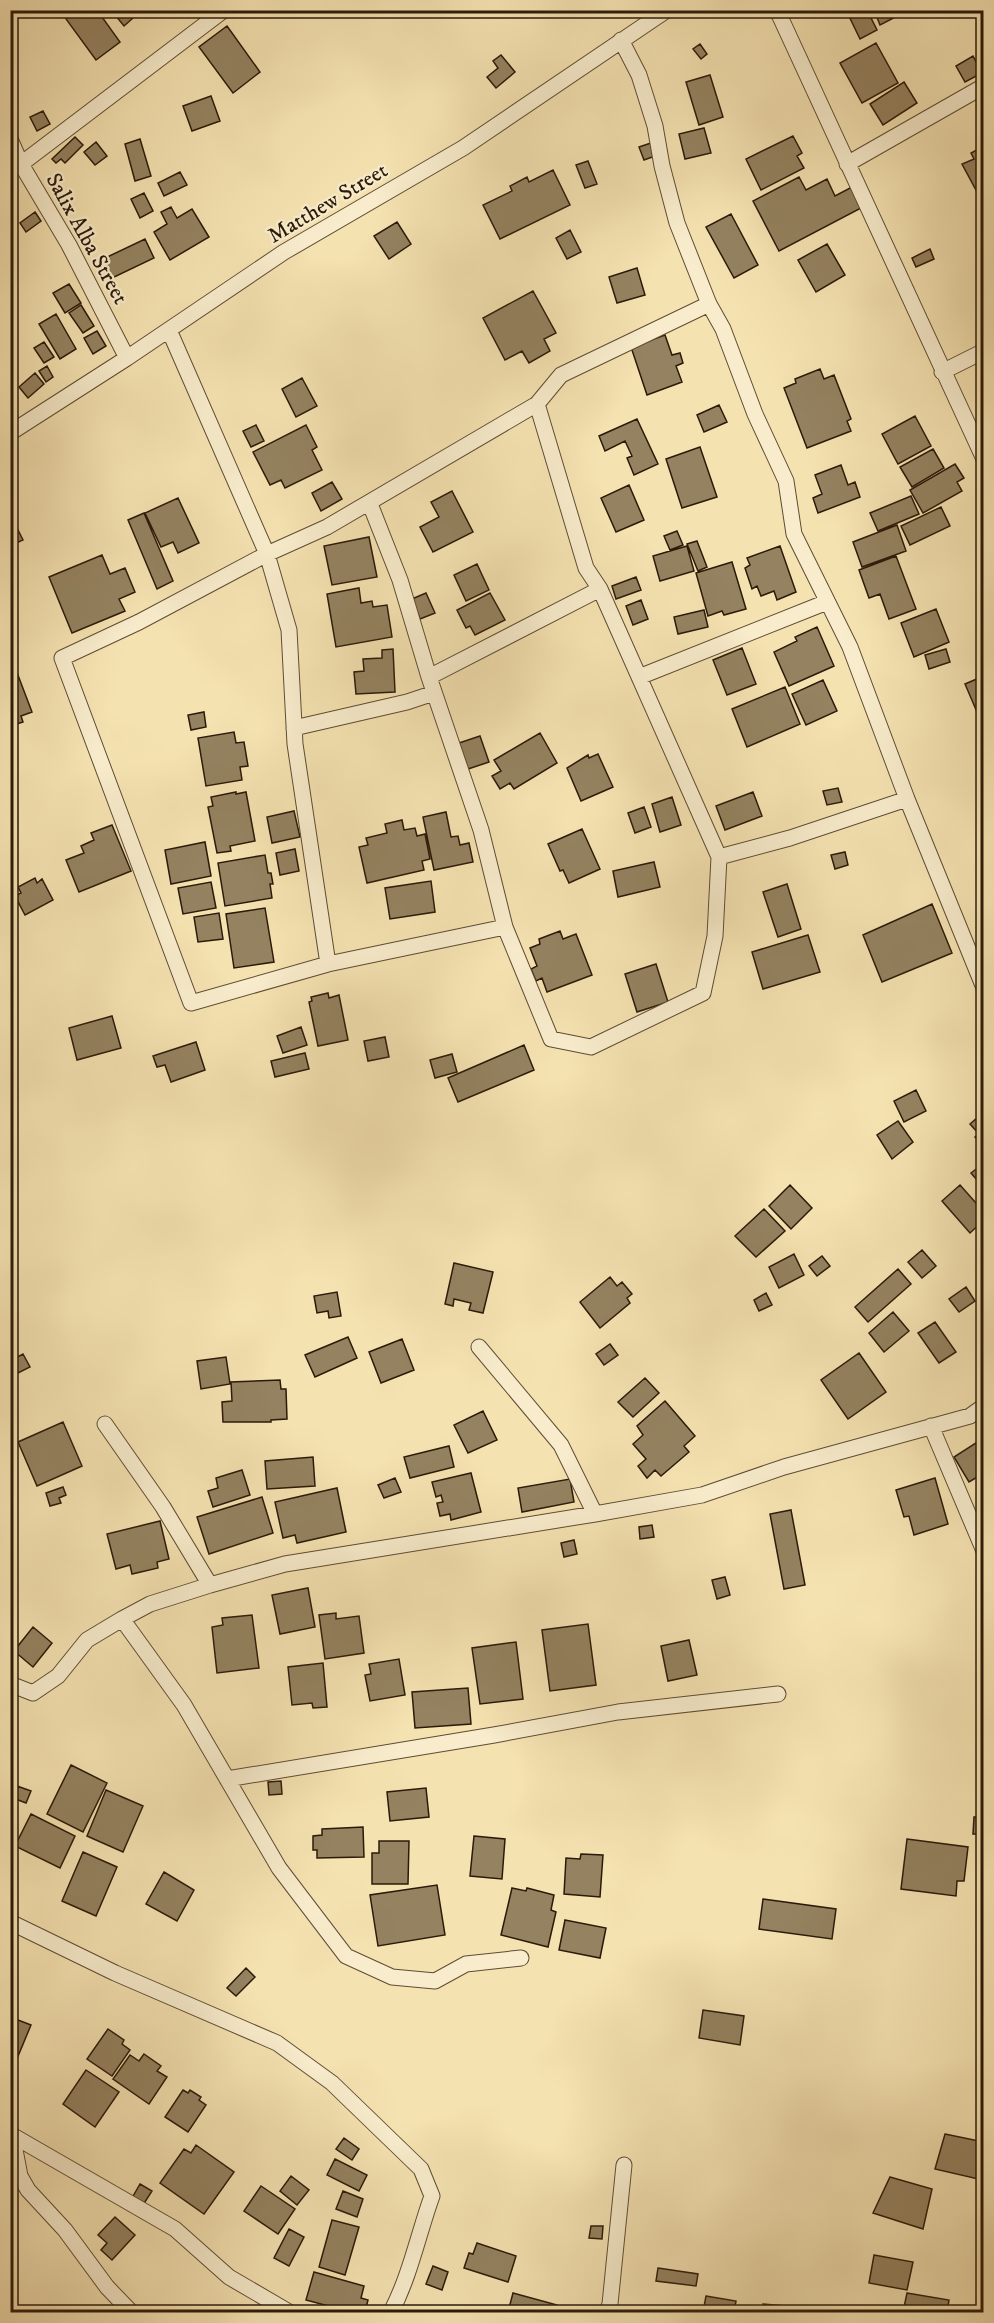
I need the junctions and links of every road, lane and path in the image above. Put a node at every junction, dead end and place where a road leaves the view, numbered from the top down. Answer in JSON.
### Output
{"nodes":[{"id":1,"x":225,"y":10,"type":"edge"},
{"id":2,"x":667,"y":10,"type":"edge"},
{"id":3,"x":777,"y":10,"type":"edge"},
{"id":4,"x":621,"y":40,"type":"junction"},
{"id":5,"x":984,"y":86,"type":"edge"},
{"id":6,"x":10,"y":139,"type":"edge"},
{"id":7,"x":21,"y":164,"type":"junction"},
{"id":8,"x":848,"y":164,"type":"junction"},
{"id":9,"x":710,"y":304,"type":"junction"},
{"id":10,"x":169,"y":330,"type":"junction"},
{"id":11,"x":984,"y":351,"type":"edge"},
{"id":12,"x":126,"y":358,"type":"junction"},
{"id":13,"x":942,"y":372,"type":"junction"},
{"id":14,"x":537,"y":404,"type":"junction"},
{"id":15,"x":10,"y":433,"type":"edge"},
{"id":16,"x":984,"y":459,"type":"edge"},
{"id":17,"x":370,"y":504,"type":"junction"},
{"id":18,"x":267,"y":554,"type":"junction"},
{"id":19,"x":600,"y":589,"type":"junction"},
{"id":20,"x":827,"y":602,"type":"junction"},
{"id":21,"x":639,"y":676,"type":"junction"},
{"id":22,"x":429,"y":677,"type":"junction"},
{"id":23,"x":434,"y":693,"type":"junction"},
{"id":24,"x":294,"y":728,"type":"junction"},
{"id":25,"x":907,"y":799,"type":"junction"},
{"id":26,"x":719,"y":857,"type":"junction"},
{"id":27,"x":506,"y":927,"type":"junction"},
{"id":28,"x":328,"y":964,"type":"junction"},
{"id":29,"x":984,"y":988,"type":"edge"},
{"id":30,"x":479,"y":1347,"type":"dead end"},
{"id":31,"x":984,"y":1406,"type":"edge"},
{"id":32,"x":105,"y":1424,"type":"dead end"},
{"id":33,"x":931,"y":1426,"type":"junction"},
{"id":34,"x":595,"y":1515,"type":"junction"},
{"id":35,"x":984,"y":1551,"type":"edge"},
{"id":36,"x":210,"y":1585,"type":"junction"},
{"id":37,"x":122,"y":1619,"type":"junction"},
{"id":38,"x":10,"y":1684,"type":"edge"},
{"id":39,"x":778,"y":1694,"type":"dead end"},
{"id":40,"x":227,"y":1779,"type":"junction"},
{"id":41,"x":10,"y":1922,"type":"edge"},
{"id":42,"x":521,"y":1958,"type":"dead end"},
{"id":43,"x":11,"y":2134,"type":"edge"},
{"id":44,"x":624,"y":2165,"type":"dead end"},
{"id":45,"x":131,"y":2313,"type":"edge"},
{"id":46,"x":289,"y":2313,"type":"edge"},
{"id":47,"x":391,"y":2313,"type":"edge"},
{"id":48,"x":607,"y":2313,"type":"edge"}],
"edges":[{"from":1,"to":7,"type":"street"},
{"from":2,"to":4,"type":"street","name":"Matthew Street"},
{"from":3,"to":8,"type":"street"},
{"from":4,"to":9,"type":"street"},
{"from":4,"to":10,"type":"street","name":"Matthew Street"},
{"from":5,"to":8,"type":"street"},
{"from":6,"to":7,"type":"street","name":"Salix Alba Street"},
{"from":7,"to":12,"type":"street","name":"Salix Alba Street"},
{"from":8,"to":13,"type":"street"},
{"from":9,"to":14,"type":"street"},
{"from":9,"to":20,"type":"street"},
{"from":10,"to":12,"type":"street","name":"Matthew Street"},
{"from":10,"to":18,"type":"street"},
{"from":11,"to":13,"type":"street"},
{"from":12,"to":15,"type":"street","name":"Matthew Street"},
{"from":13,"to":16,"type":"street"},
{"from":14,"to":17,"type":"street"},
{"from":14,"to":19,"type":"street"},
{"from":17,"to":18,"type":"street"},
{"from":17,"to":22,"type":"street"},
{"from":18,"to":24,"type":"street"},
{"from":18,"to":28,"type":"street"},
{"from":19,"to":21,"type":"street"},
{"from":19,"to":22,"type":"street"},
{"from":20,"to":21,"type":"street"},
{"from":20,"to":25,"type":"street"},
{"from":21,"to":26,"type":"street"},
{"from":22,"to":23,"type":"street"},
{"from":23,"to":24,"type":"street"},
{"from":23,"to":27,"type":"street"},
{"from":24,"to":28,"type":"street"},
{"from":25,"to":26,"type":"street"},
{"from":25,"to":29,"type":"street"},
{"from":26,"to":27,"type":"street"},
{"from":27,"to":28,"type":"street"},
{"from":30,"to":34,"type":"street"},
{"from":31,"to":33,"type":"street"},
{"from":32,"to":36,"type":"street"},
{"from":33,"to":34,"type":"street"},
{"from":33,"to":35,"type":"street"},
{"from":34,"to":36,"type":"street"},
{"from":36,"to":37,"type":"street"},
{"from":37,"to":38,"type":"street"},
{"from":37,"to":40,"type":"street"},
{"from":39,"to":40,"type":"street"},
{"from":40,"to":42,"type":"street"},
{"from":41,"to":47,"type":"street"},
{"from":43,"to":45,"type":"street"},
{"from":43,"to":46,"type":"street"},
{"from":44,"to":48,"type":"street"}]}
